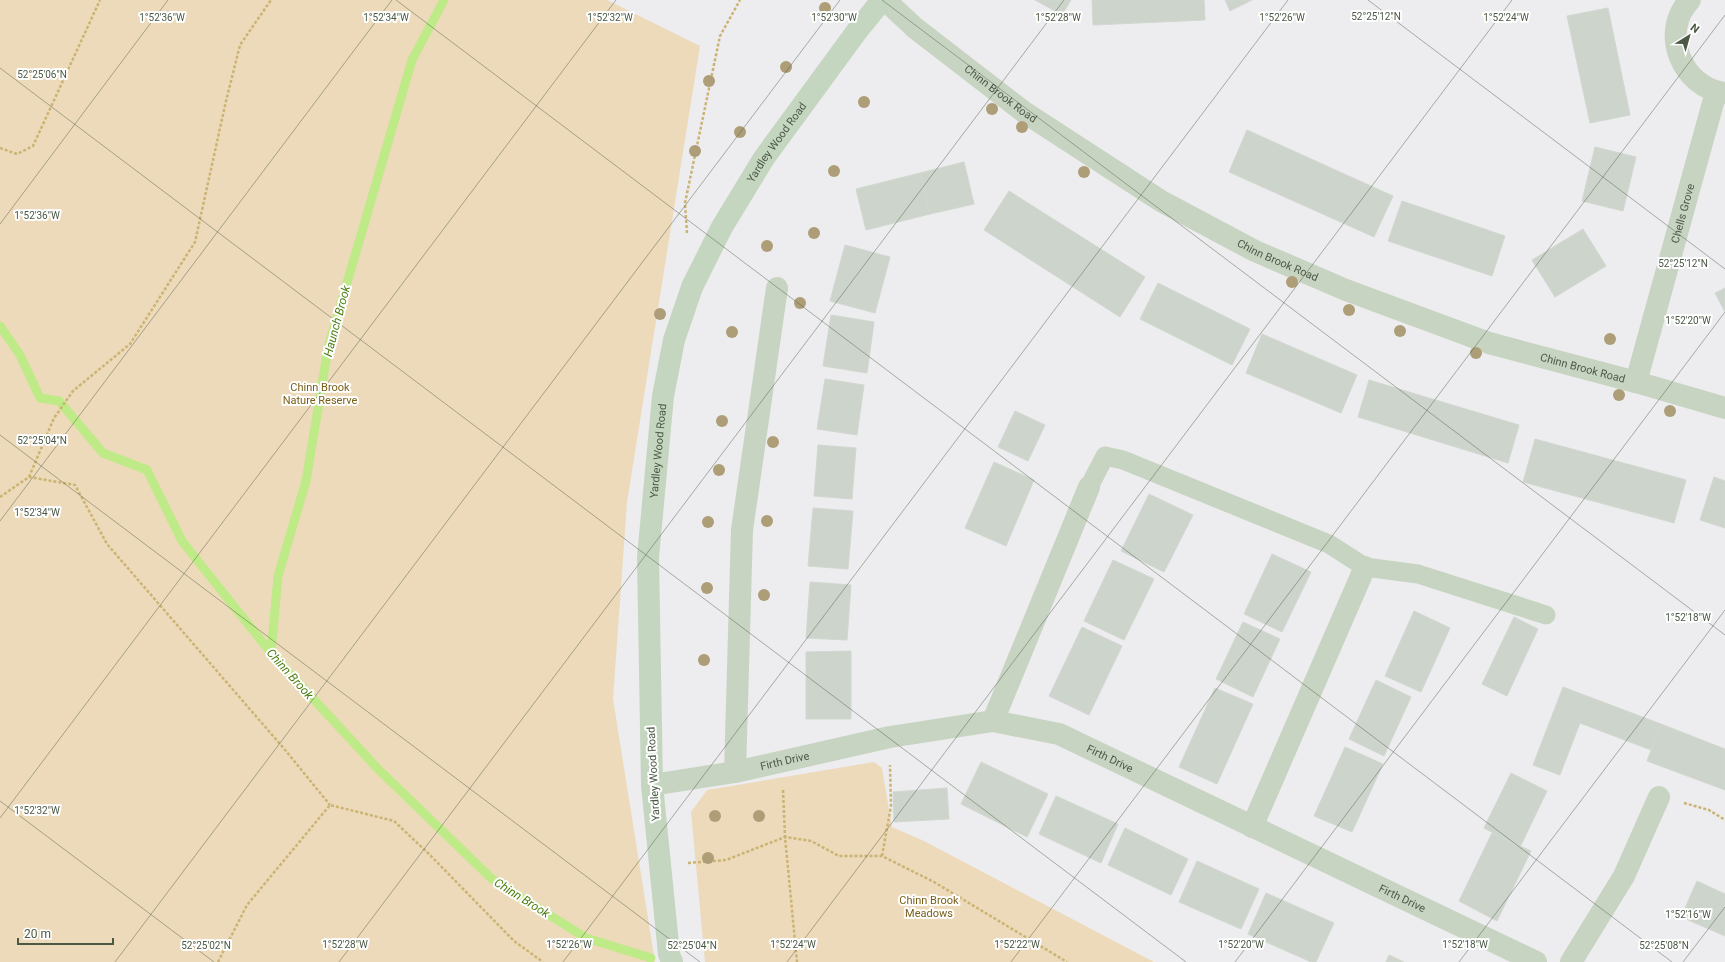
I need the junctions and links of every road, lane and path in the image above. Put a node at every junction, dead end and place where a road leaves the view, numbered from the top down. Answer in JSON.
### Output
{"nodes":[{"id":1,"x":100,"y":0,"type":"edge"},
{"id":2,"x":271,"y":0,"type":"edge"},
{"id":3,"x":740,"y":0,"type":"edge"},
{"id":4,"x":882,"y":0,"type":"edge"},
{"id":5,"x":885,"y":0,"type":"edge"},
{"id":6,"x":1690,"y":0,"type":"edge"},
{"id":7,"x":1721,"y":92,"type":"edge"},
{"id":8,"x":0,"y":148,"type":"edge"},
{"id":9,"x":687,"y":234,"type":"dead end"},
{"id":10,"x":777,"y":288,"type":"dead end"},
{"id":11,"x":1636,"y":382,"type":"junction"},
{"id":12,"x":1725,"y":408,"type":"edge"},
{"id":13,"x":29,"y":477,"type":"junction"},
{"id":14,"x":1089,"y":487,"type":"joint"},
{"id":15,"x":0,"y":497,"type":"edge"},
{"id":16,"x":1365,"y":566,"type":"junction"},
{"id":17,"x":1546,"y":615,"type":"dead end"},
{"id":18,"x":993,"y":721,"type":"junction"},
{"id":19,"x":890,"y":737,"type":"junction"},
{"id":20,"x":782,"y":762,"type":"junction"},
{"id":21,"x":735,"y":772,"type":"junction"},
{"id":22,"x":652,"y":785,"type":"junction"},
{"id":23,"x":1659,"y":797,"type":"joint"},
{"id":24,"x":330,"y":805,"type":"junction"},
{"id":25,"x":1725,"y":820,"type":"edge"},
{"id":26,"x":1252,"y":827,"type":"junction"},
{"id":27,"x":785,"y":838,"type":"junction"},
{"id":28,"x":882,"y":856,"type":"junction"},
{"id":29,"x":660,"y":866,"type":"junction"},
{"id":30,"x":218,"y":962,"type":"edge"},
{"id":31,"x":543,"y":962,"type":"edge"},
{"id":32,"x":672,"y":962,"type":"edge"},
{"id":33,"x":797,"y":962,"type":"edge"},
{"id":34,"x":1067,"y":962,"type":"edge"},
{"id":35,"x":1536,"y":962,"type":"edge"},
{"id":36,"x":1572,"y":962,"type":"edge"}],
"edges":[{"from":1,"to":8,"type":"path"},
{"from":2,"to":13,"type":"path"},
{"from":3,"to":9,"type":"path"},
{"from":4,"to":22,"type":"street","name":"Yardley Wood Road"},
{"from":5,"to":11,"type":"street","name":"Chinn Brook Road"},
{"from":6,"to":7,"type":"street","name":"Chells Grove"},
{"from":7,"to":11,"type":"street","name":"Chells Grove"},
{"from":10,"to":21,"type":"street"},
{"from":11,"to":12,"type":"street","name":"Chinn Brook Road"},
{"from":13,"to":15,"type":"path"},
{"from":13,"to":24,"type":"path"},
{"from":14,"to":16,"type":"lane"},
{"from":14,"to":18,"type":"street"},
{"from":16,"to":17,"type":"lane"},
{"from":16,"to":26,"type":"street"},
{"from":18,"to":19,"type":"street","name":"Firth Drive"},
{"from":18,"to":26,"type":"street","name":"Firth Drive"},
{"from":19,"to":20,"type":"street","name":"Firth Drive"},
{"from":19,"to":28,"type":"path"},
{"from":20,"to":21,"type":"street","name":"Firth Drive"},
{"from":20,"to":27,"type":"path"},
{"from":21,"to":22,"type":"street","name":"Firth Drive"},
{"from":22,"to":29,"type":"street","name":"Yardley Wood Road"},
{"from":23,"to":25,"type":"path"},
{"from":23,"to":36,"type":"street"},
{"from":24,"to":30,"type":"path"},
{"from":24,"to":31,"type":"path"},
{"from":26,"to":35,"type":"street","name":"Firth Drive"},
{"from":27,"to":28,"type":"path"},
{"from":27,"to":29,"type":"path"},
{"from":27,"to":33,"type":"path"},
{"from":28,"to":34,"type":"path"},
{"from":29,"to":32,"type":"street","name":"Yardley Wood Road"}]}
